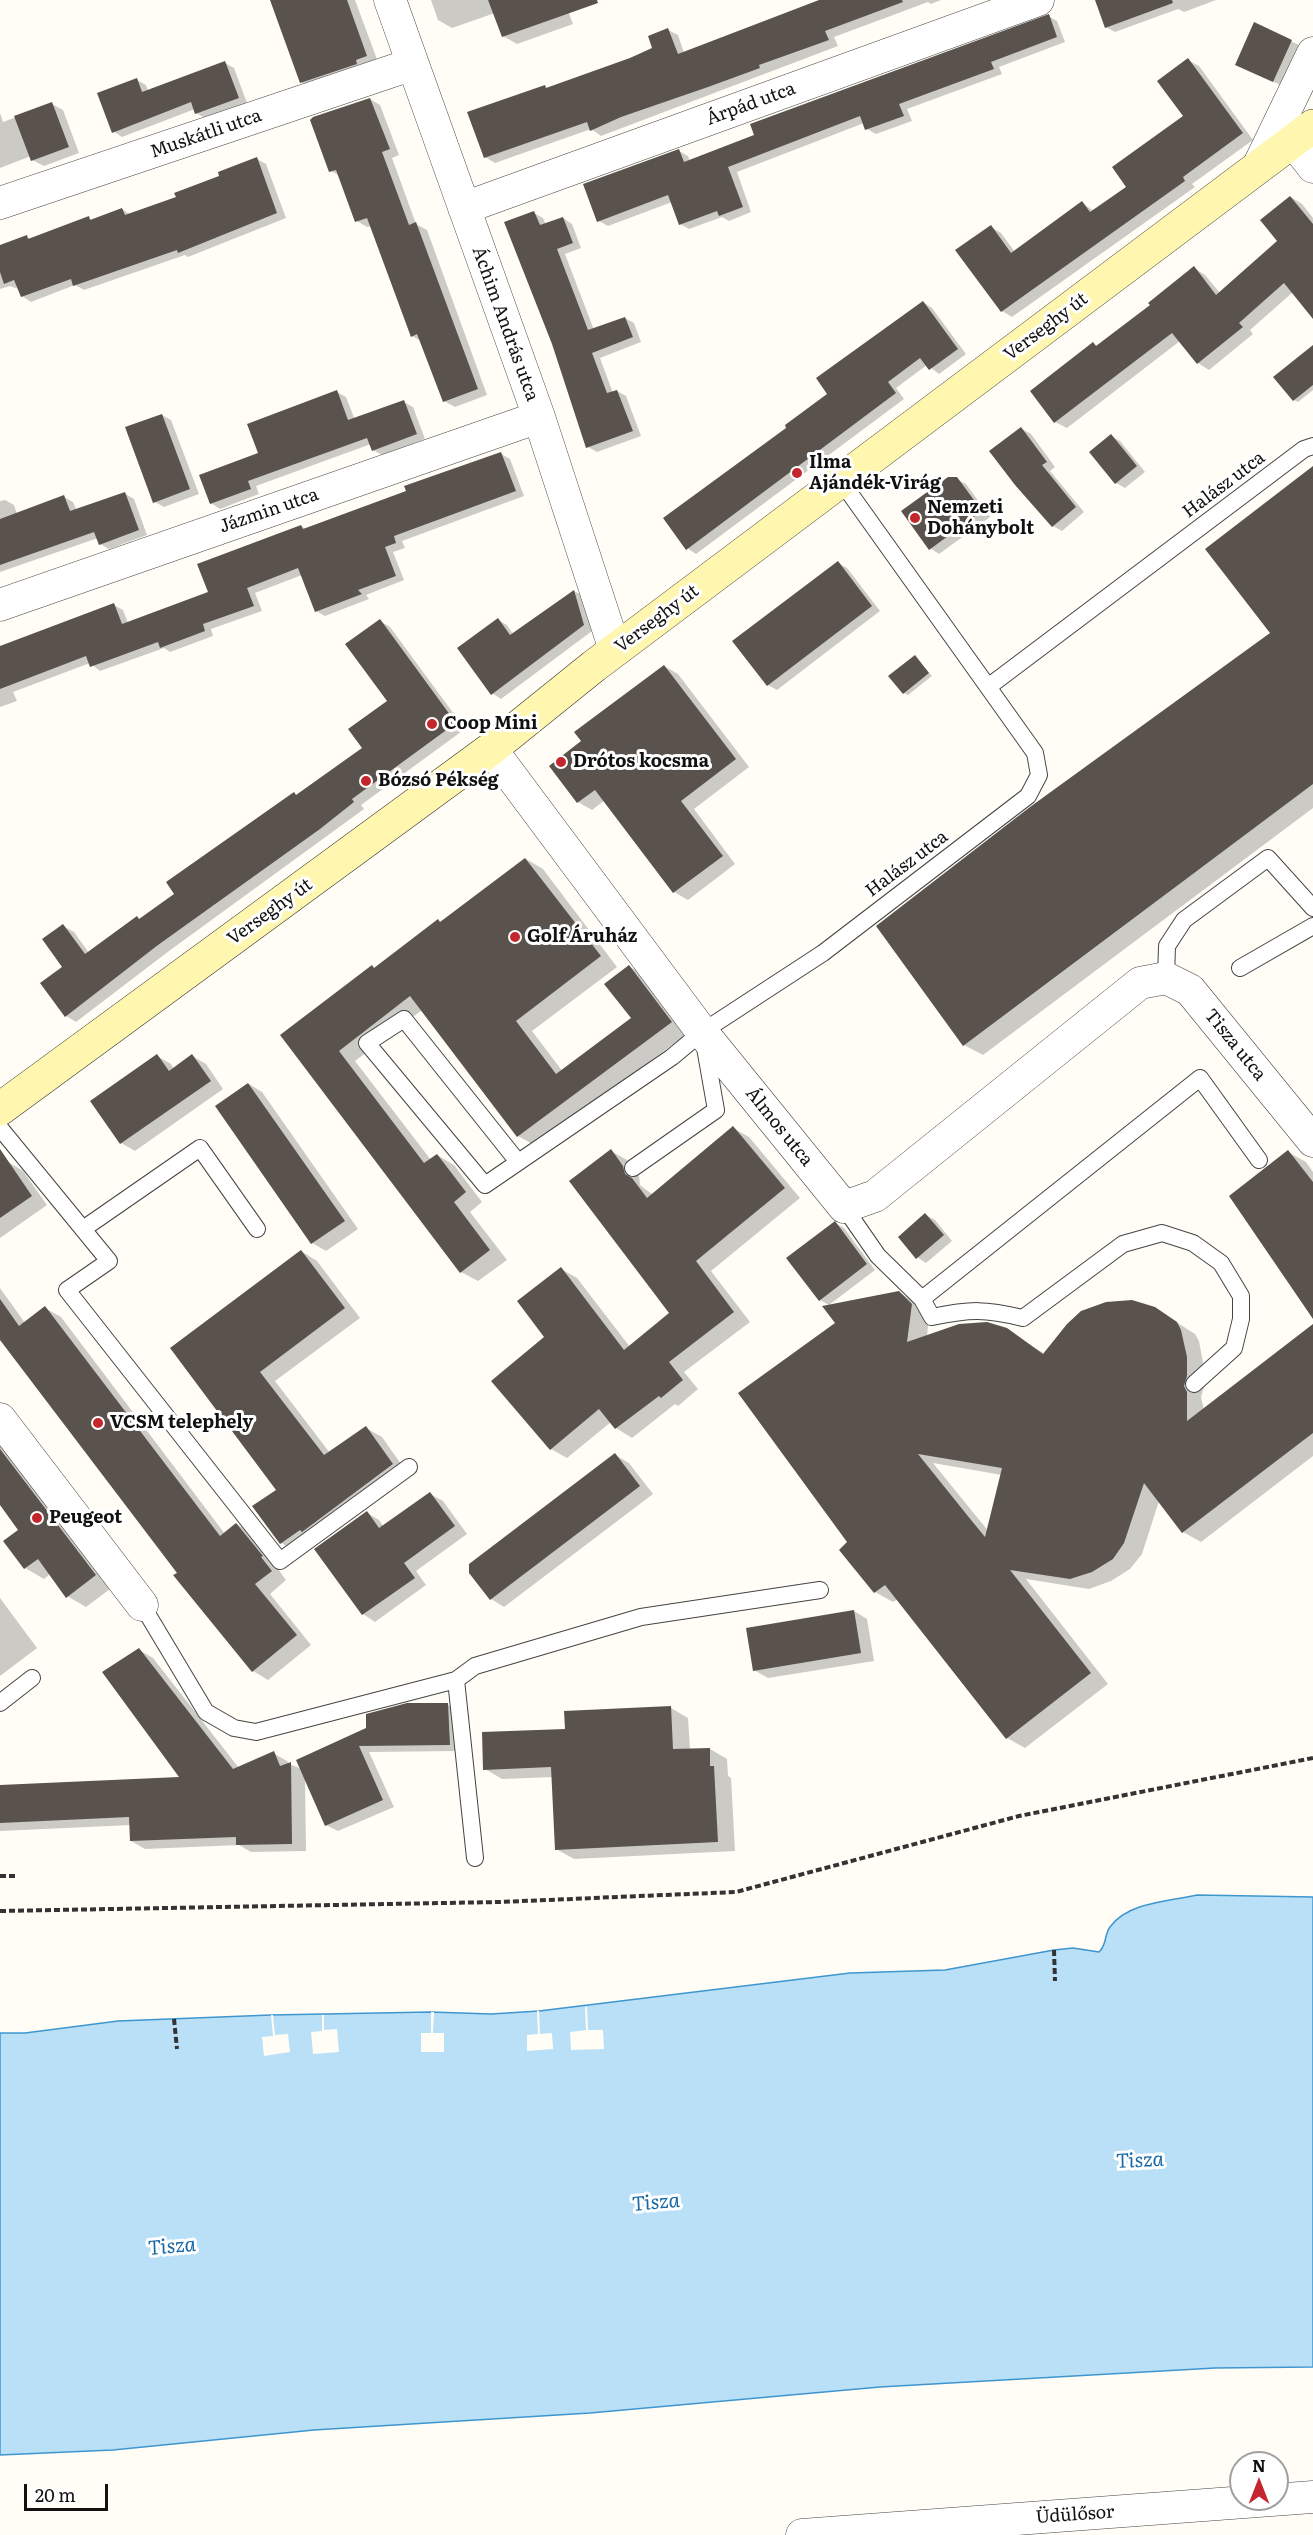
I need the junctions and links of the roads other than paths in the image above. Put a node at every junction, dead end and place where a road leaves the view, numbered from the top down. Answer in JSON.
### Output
{"nodes":[{"id":1,"x":390,"y":0,"type":"edge"},
{"id":2,"x":1038,"y":0,"type":"edge"},
{"id":3,"x":1313,"y":53,"type":"edge"},
{"id":4,"x":412,"y":64,"type":"junction"},
{"id":5,"x":1303,"y":133,"type":"edge"},
{"id":6,"x":1258,"y":167,"type":"junction"},
{"id":7,"x":1313,"y":167,"type":"edge"},
{"id":8,"x":0,"y":203,"type":"edge"},
{"id":9,"x":464,"y":208,"type":"junction"},
{"id":10,"x":539,"y":417,"type":"junction"},
{"id":11,"x":1313,"y":446,"type":"edge"},
{"id":12,"x":841,"y":481,"type":"junction"},
{"id":13,"x":0,"y":605,"type":"edge"},
{"id":14,"x":615,"y":650,"type":"junction"},
{"id":15,"x":988,"y":687,"type":"junction"},
{"id":16,"x":491,"y":749,"type":"junction"},
{"id":17,"x":1313,"y":908,"type":"edge"},
{"id":18,"x":1313,"y":926,"type":"edge"},
{"id":19,"x":1240,"y":968,"type":"dead end"},
{"id":20,"x":1153,"y":981,"type":"junction"},
{"id":21,"x":702,"y":1032,"type":"junction"},
{"id":22,"x":0,"y":1109,"type":"edge"},
{"id":23,"x":0,"y":1128,"type":"edge"},
{"id":24,"x":1310,"y":1131,"type":"edge"},
{"id":25,"x":1259,"y":1160,"type":"dead end"},
{"id":26,"x":518,"y":1162,"type":"junction"},
{"id":27,"x":633,"y":1168,"type":"dead end"},
{"id":28,"x":844,"y":1207,"type":"junction"},
{"id":29,"x":83,"y":1229,"type":"junction"},
{"id":30,"x":257,"y":1229,"type":"dead end"},
{"id":31,"x":922,"y":1299,"type":"junction"},
{"id":32,"x":1194,"y":1384,"type":"dead end"},
{"id":33,"x":0,"y":1419,"type":"edge"},
{"id":34,"x":409,"y":1467,"type":"dead end"},
{"id":35,"x":820,"y":1590,"type":"dead end"},
{"id":36,"x":142,"y":1605,"type":"joint"},
{"id":37,"x":32,"y":1678,"type":"dead end"},
{"id":38,"x":456,"y":1680,"type":"junction"},
{"id":39,"x":0,"y":1703,"type":"edge"},
{"id":40,"x":475,"y":1858,"type":"dead end"},
{"id":41,"x":1313,"y":2497,"type":"edge"},
{"id":42,"x":802,"y":2535,"type":"edge"}],
"edges":[{"from":1,"to":4,"type":"street","name":"Áchim András utca"},
{"from":2,"to":9,"type":"street","name":"Árpád utca"},
{"from":3,"to":6,"type":"street"},
{"from":4,"to":8,"type":"street","name":"Muskátli utca"},
{"from":4,"to":9,"type":"street","name":"Áchim András utca"},
{"from":5,"to":6,"type":"main road","name":"Verseghy út"},
{"from":5,"to":7,"type":"street"},
{"from":6,"to":12,"type":"main road","name":"Verseghy út"},
{"from":9,"to":10,"type":"street","name":"Áchim András utca"},
{"from":10,"to":13,"type":"street","name":"Jázmin utca"},
{"from":10,"to":14,"type":"street","name":"Áchim András utca"},
{"from":11,"to":15,"type":"lane","name":"Halász utca"},
{"from":12,"to":14,"type":"main road","name":"Verseghy út"},
{"from":12,"to":15,"type":"lane","name":"Halász utca"},
{"from":14,"to":16,"type":"main road","name":"Verseghy út"},
{"from":15,"to":21,"type":"lane","name":"Halász utca"},
{"from":16,"to":21,"type":"street","name":"Álmos utca"},
{"from":16,"to":22,"type":"main road","name":"Verseghy út"},
{"from":17,"to":20,"type":"lane"},
{"from":18,"to":19,"type":"lane"},
{"from":20,"to":24,"type":"street","name":"Tisza utca"},
{"from":20,"to":28,"type":"street"},
{"from":21,"to":26,"type":"lane","name":"Halász utca"},
{"from":21,"to":27,"type":"lane"},
{"from":21,"to":28,"type":"street","name":"Álmos utca"},
{"from":23,"to":29,"type":"lane"},
{"from":25,"to":31,"type":"lane"},
{"from":26,"to":26,"type":"lane","name":"Halász utca"},
{"from":28,"to":31,"type":"lane"},
{"from":29,"to":30,"type":"lane"},
{"from":29,"to":34,"type":"lane"},
{"from":31,"to":32,"type":"lane"},
{"from":33,"to":36,"type":"street"},
{"from":35,"to":38,"type":"lane"},
{"from":36,"to":38,"type":"lane"},
{"from":37,"to":39,"type":"lane"},
{"from":38,"to":40,"type":"lane"},
{"from":41,"to":42,"type":"street","name":"Üdülősor"}]}
